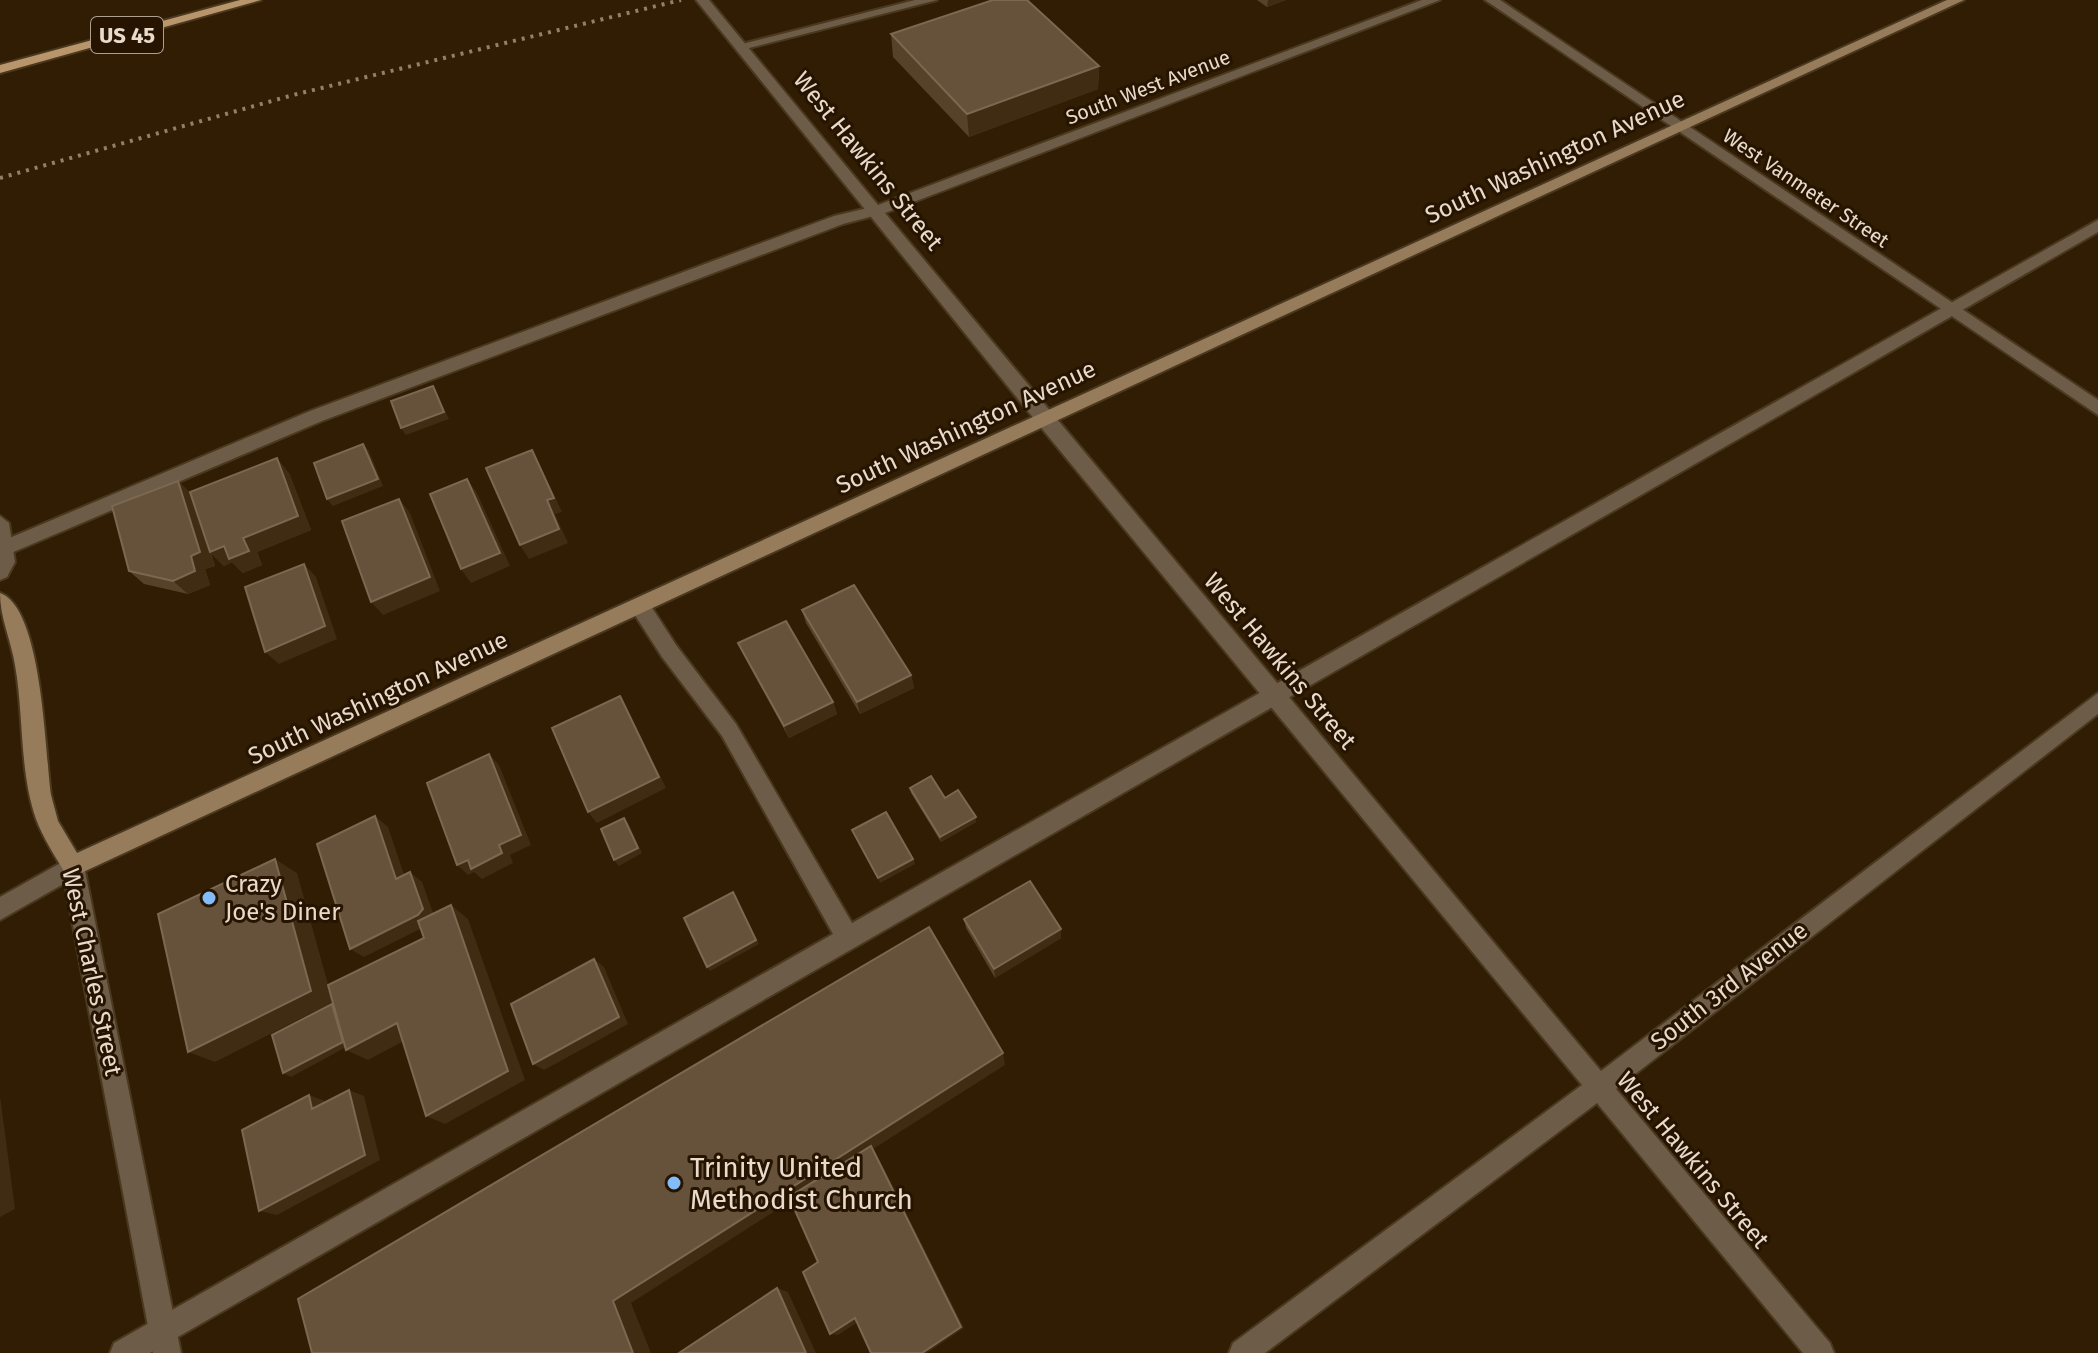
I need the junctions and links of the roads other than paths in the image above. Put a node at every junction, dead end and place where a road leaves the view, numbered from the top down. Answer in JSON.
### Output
{"nodes":[{"id":1,"x":255,"y":0,"type":"edge"},
{"id":2,"x":702,"y":0,"type":"edge"},
{"id":3,"x":931,"y":0,"type":"edge"},
{"id":4,"x":1434,"y":0,"type":"edge"},
{"id":5,"x":1491,"y":0,"type":"edge"},
{"id":6,"x":1958,"y":0,"type":"edge"},
{"id":7,"x":741,"y":46,"type":"junction"},
{"id":8,"x":0,"y":69,"type":"edge"},
{"id":9,"x":1681,"y":128,"type":"junction"},
{"id":10,"x":876,"y":211,"type":"junction"},
{"id":11,"x":2098,"y":225,"type":"edge"},
{"id":12,"x":1950,"y":309,"type":"junction"},
{"id":13,"x":2098,"y":409,"type":"edge"},
{"id":14,"x":1045,"y":420,"type":"junction"},
{"id":15,"x":0,"y":523,"type":"edge"},
{"id":16,"x":4,"y":548,"type":"junction"},
{"id":17,"x":0,"y":572,"type":"edge"},
{"id":18,"x":0,"y":601,"type":"edge"},
{"id":19,"x":640,"y":606,"type":"junction"},
{"id":20,"x":1272,"y":694,"type":"junction"},
{"id":21,"x":2098,"y":702,"type":"edge"},
{"id":22,"x":73,"y":866,"type":"junction"},
{"id":23,"x":0,"y":909,"type":"edge"},
{"id":24,"x":848,"y":938,"type":"junction"},
{"id":25,"x":1599,"y":1087,"type":"junction"},
{"id":26,"x":164,"y":1342,"type":"edge"},
{"id":27,"x":124,"y":1353,"type":"edge"},
{"id":28,"x":1243,"y":1353,"type":"edge"},
{"id":29,"x":1820,"y":1353,"type":"edge"}],
"edges":[{"from":1,"to":8,"type":"main road","number":"US 45"},
{"from":2,"to":7,"type":"street","name":"West Hawkins Street"},
{"from":3,"to":7,"type":"street"},
{"from":4,"to":10,"type":"street","name":"South West Avenue"},
{"from":5,"to":9,"type":"street","name":"West Vanmeter Street"},
{"from":6,"to":9,"type":"main road","name":"South Washington Avenue"},
{"from":7,"to":10,"type":"street","name":"West Hawkins Street"},
{"from":9,"to":12,"type":"street","name":"West Vanmeter Street"},
{"from":9,"to":14,"type":"main road","name":"South Washington Avenue"},
{"from":10,"to":14,"type":"street","name":"West Hawkins Street"},
{"from":10,"to":16,"type":"street","name":"South West Avenue"},
{"from":11,"to":12,"type":"street"},
{"from":12,"to":13,"type":"street","name":"West Vanmeter Street"},
{"from":12,"to":20,"type":"street"},
{"from":14,"to":19,"type":"main road","name":"South Washington Avenue"},
{"from":14,"to":20,"type":"street","name":"West Hawkins Street"},
{"from":15,"to":16,"type":"street"},
{"from":16,"to":17,"type":"street"},
{"from":18,"to":22,"type":"main road","name":"West Charles Street"},
{"from":19,"to":22,"type":"main road","name":"South Washington Avenue"},
{"from":19,"to":24,"type":"street"},
{"from":20,"to":24,"type":"street"},
{"from":20,"to":25,"type":"street","name":"West Hawkins Street"},
{"from":21,"to":25,"type":"street","name":"South 3rd Avenue"},
{"from":22,"to":23,"type":"street","name":"South Washington Avenue"},
{"from":22,"to":26,"type":"street","name":"West Charles Street"},
{"from":24,"to":26,"type":"street"},
{"from":25,"to":28,"type":"street","name":"South 3rd Avenue"},
{"from":25,"to":29,"type":"street","name":"West Hawkins Street"},
{"from":26,"to":27,"type":"street"}]}
